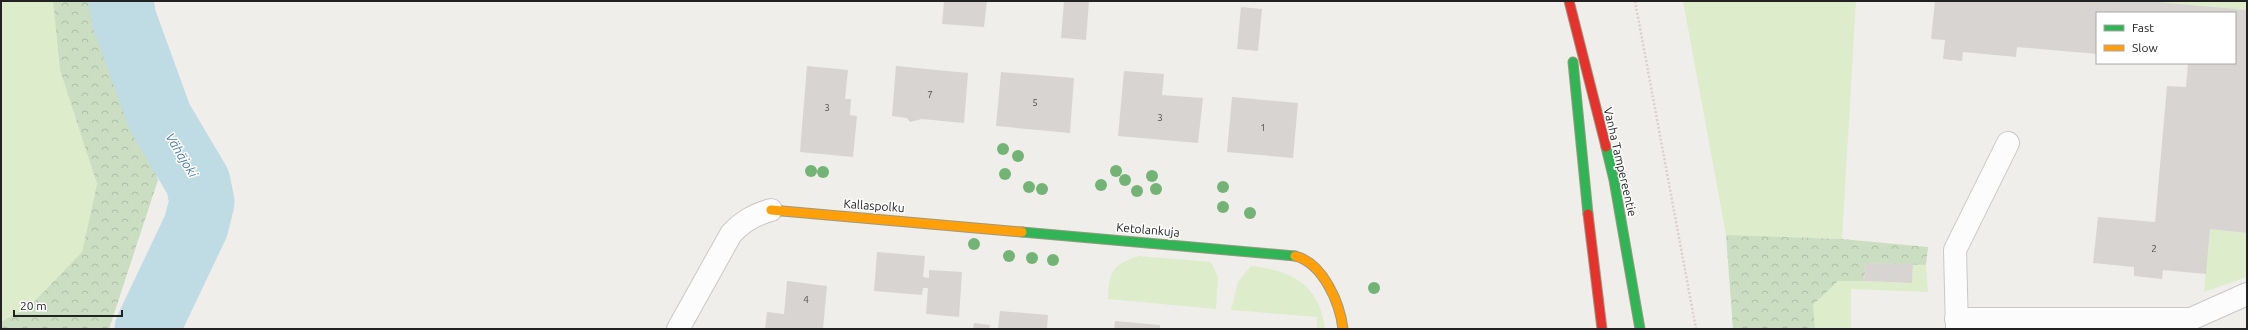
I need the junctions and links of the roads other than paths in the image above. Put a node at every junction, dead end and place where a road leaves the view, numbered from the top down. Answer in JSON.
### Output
{"nodes":[{"id":1,"x":1568,"y":1,"type":"edge"},
{"id":2,"x":2008,"y":143,"type":"dead end"},
{"id":3,"x":771,"y":210,"type":"joint"},
{"id":4,"x":976,"y":226,"type":"joint"},
{"id":5,"x":2247,"y":294,"type":"edge"},
{"id":6,"x":1956,"y":324,"type":"edge"},
{"id":7,"x":678,"y":329,"type":"edge"},
{"id":8,"x":1343,"y":329,"type":"edge"},
{"id":9,"x":1602,"y":329,"type":"edge"},
{"id":10,"x":1640,"y":329,"type":"edge"}],
"edges":[{"from":1,"to":9,"type":"main road","name":"Vanha Tampereentie"},
{"from":1,"to":10,"type":"main road","name":"Vanha Tampereentie"},
{"from":2,"to":6,"type":"lane"},
{"from":3,"to":4,"type":"main road","name":"Kallaspolku"},
{"from":3,"to":7,"type":"lane"},
{"from":4,"to":8,"type":"main road","name":"Ketolankuja"},
{"from":5,"to":6,"type":"lane"}]}
